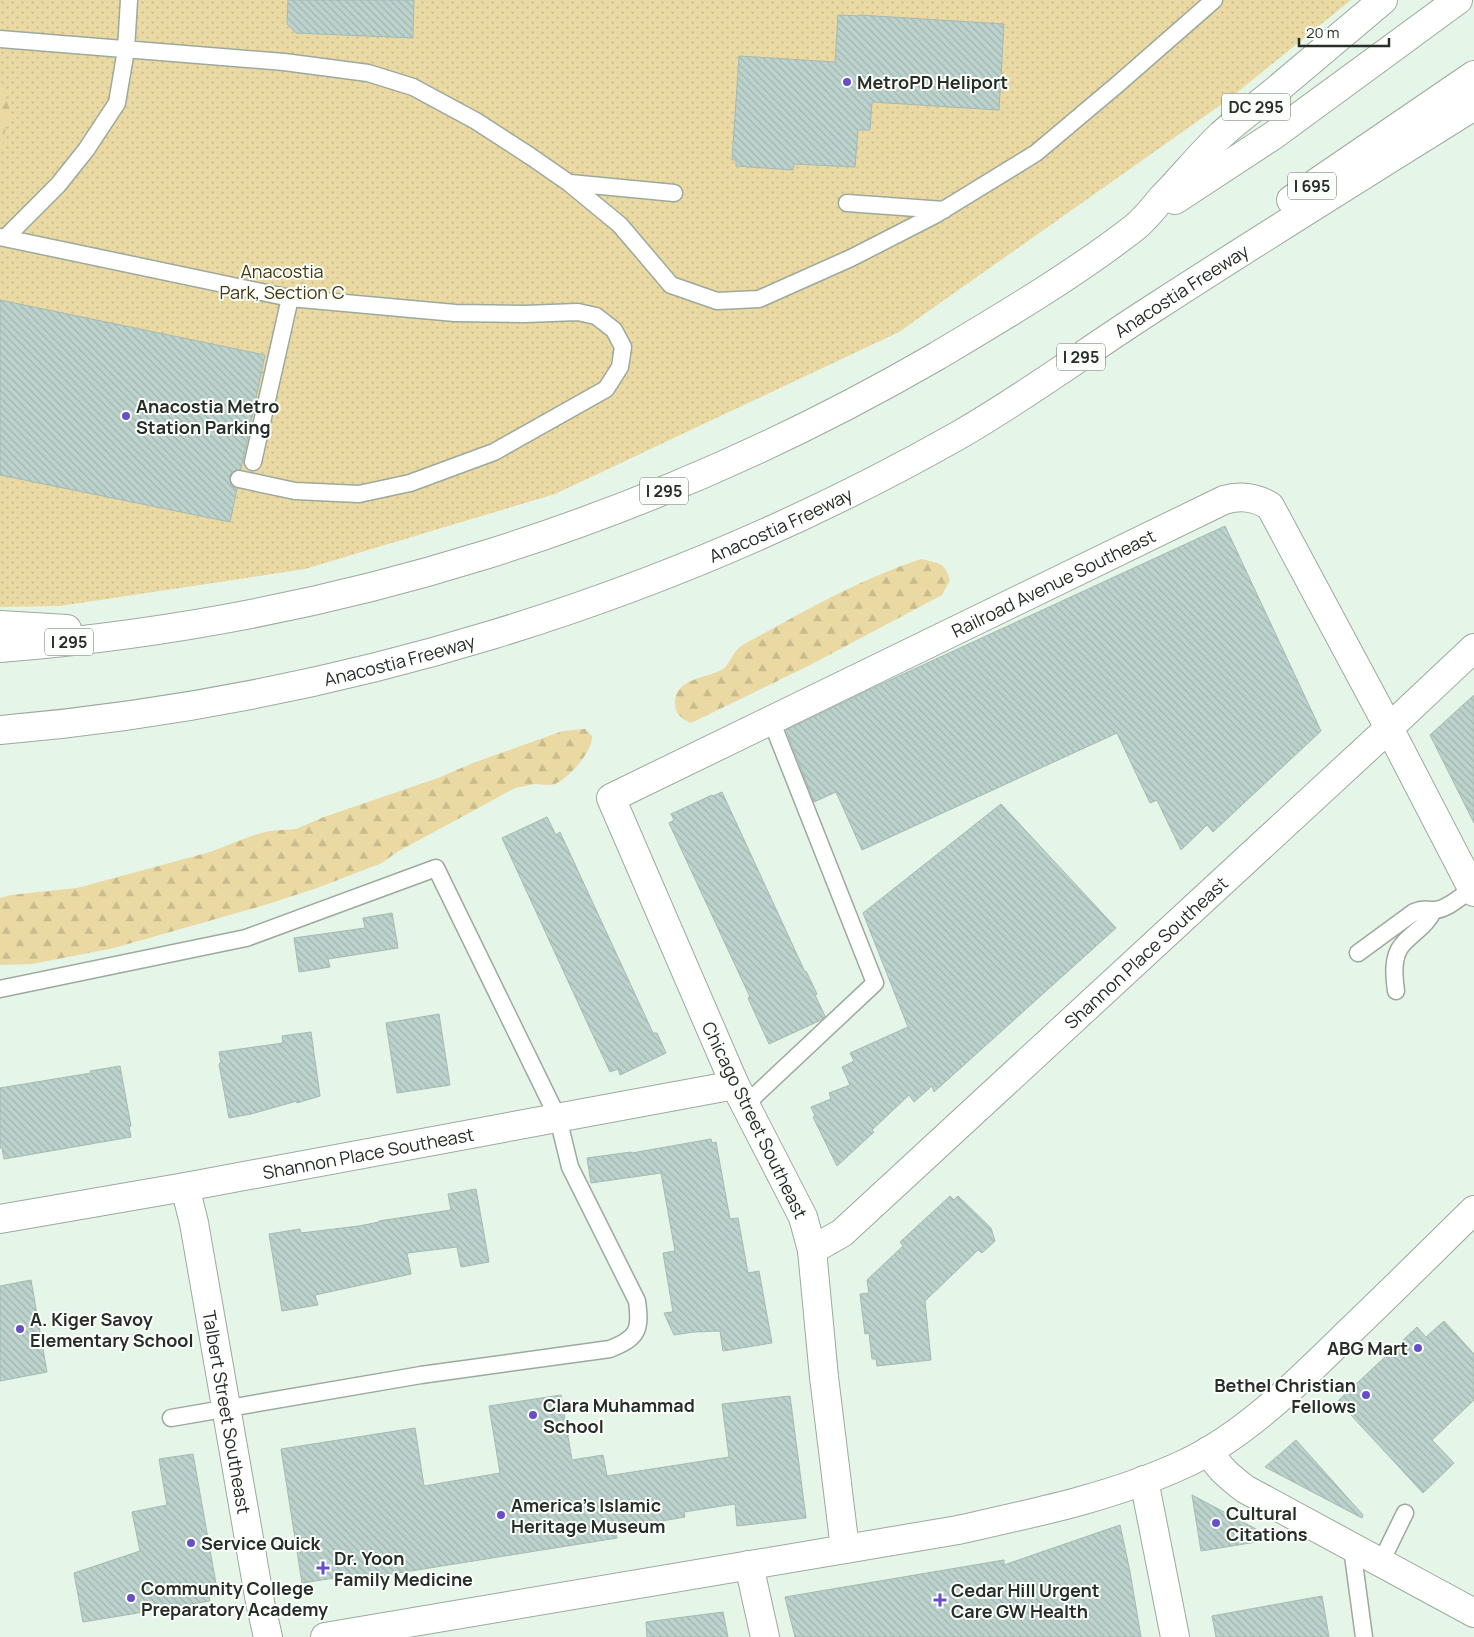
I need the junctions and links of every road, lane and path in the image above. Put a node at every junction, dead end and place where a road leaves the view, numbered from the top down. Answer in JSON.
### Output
{"nodes":[{"id":1,"x":129,"y":0,"type":"edge"},
{"id":2,"x":1214,"y":0,"type":"edge"},
{"id":3,"x":1383,"y":0,"type":"edge"},
{"id":4,"x":1458,"y":0,"type":"edge"},
{"id":5,"x":0,"y":39,"type":"edge"},
{"id":6,"x":126,"y":50,"type":"junction"},
{"id":7,"x":1474,"y":75,"type":"edge"},
{"id":8,"x":1474,"y":106,"type":"edge"},
{"id":9,"x":569,"y":183,"type":"junction"},
{"id":10,"x":674,"y":193,"type":"dead end"},
{"id":11,"x":848,"y":203,"type":"dead end"},
{"id":12,"x":944,"y":210,"type":"junction"},
{"id":13,"x":1139,"y":224,"type":"junction"},
{"id":14,"x":2,"y":237,"type":"edge"},
{"id":15,"x":290,"y":298,"type":"junction"},
{"id":16,"x":1156,"y":306,"type":"junction"},
{"id":17,"x":253,"y":462,"type":"dead end"},
{"id":18,"x":239,"y":478,"type":"dead end"},
{"id":19,"x":0,"y":625,"type":"edge"},
{"id":20,"x":138,"y":633,"type":"junction"},
{"id":21,"x":0,"y":648,"type":"edge"},
{"id":22,"x":1474,"y":648,"type":"edge"},
{"id":23,"x":771,"y":720,"type":"junction"},
{"id":24,"x":1389,"y":728,"type":"junction"},
{"id":25,"x":0,"y":730,"type":"edge"},
{"id":26,"x":611,"y":798,"type":"joint"},
{"id":27,"x":1473,"y":891,"type":"edge"},
{"id":28,"x":1434,"y":910,"type":"junction"},
{"id":29,"x":1358,"y":953,"type":"dead end"},
{"id":30,"x":0,"y":989,"type":"edge"},
{"id":31,"x":1396,"y":991,"type":"dead end"},
{"id":32,"x":740,"y":1095,"type":"junction"},
{"id":33,"x":558,"y":1118,"type":"junction"},
{"id":34,"x":185,"y":1187,"type":"junction"},
{"id":35,"x":1474,"y":1210,"type":"edge"},
{"id":36,"x":0,"y":1219,"type":"edge"},
{"id":37,"x":812,"y":1250,"type":"junction"},
{"id":38,"x":227,"y":1410,"type":"junction"},
{"id":39,"x":171,"y":1418,"type":"dead end"},
{"id":40,"x":1208,"y":1451,"type":"junction"},
{"id":41,"x":1144,"y":1480,"type":"junction"},
{"id":42,"x":1405,"y":1513,"type":"dead end"},
{"id":43,"x":845,"y":1548,"type":"junction"},
{"id":44,"x":1352,"y":1548,"type":"junction"},
{"id":45,"x":1381,"y":1562,"type":"junction"},
{"id":46,"x":748,"y":1565,"type":"junction"},
{"id":47,"x":1474,"y":1612,"type":"edge"},
{"id":48,"x":268,"y":1637,"type":"edge"},
{"id":49,"x":325,"y":1637,"type":"edge"},
{"id":50,"x":765,"y":1637,"type":"edge"},
{"id":51,"x":1175,"y":1637,"type":"edge"},
{"id":52,"x":1364,"y":1637,"type":"edge"}],
"edges":[{"from":1,"to":6,"type":"lane"},
{"from":2,"to":12,"type":"lane"},
{"from":3,"to":13,"type":"main road","number":"DC 295"},
{"from":4,"to":13,"type":"main road"},
{"from":5,"to":6,"type":"lane"},
{"from":6,"to":9,"type":"lane"},
{"from":6,"to":14,"type":"lane"},
{"from":7,"to":16,"type":"main road","number":"I 695"},
{"from":8,"to":16,"type":"main road","name":"Anacostia Freeway"},
{"from":9,"to":10,"type":"lane"},
{"from":9,"to":12,"type":"lane"},
{"from":11,"to":12,"type":"lane"},
{"from":13,"to":20,"type":"main road","number":"I 295"},
{"from":14,"to":15,"type":"lane"},
{"from":15,"to":17,"type":"lane"},
{"from":15,"to":18,"type":"lane"},
{"from":16,"to":25,"type":"main road","name":"Anacostia Freeway","number":"I 295"},
{"from":19,"to":20,"type":"main road"},
{"from":20,"to":21,"type":"main road","number":"I 295"},
{"from":22,"to":24,"type":"main road","name":"Shannon Place Southeast"},
{"from":23,"to":24,"type":"main road","name":"Railroad Avenue Southeast"},
{"from":23,"to":26,"type":"main road","name":"Railroad Avenue Southeast"},
{"from":23,"to":32,"type":"lane"},
{"from":24,"to":27,"type":"main road","name":"Railroad Avenue Southeast"},
{"from":24,"to":37,"type":"main road","name":"Shannon Place Southeast"},
{"from":26,"to":32,"type":"main road","name":"Chicago Street Southeast"},
{"from":27,"to":28,"type":"lane"},
{"from":28,"to":29,"type":"lane"},
{"from":28,"to":31,"type":"lane"},
{"from":30,"to":33,"type":"lane"},
{"from":32,"to":33,"type":"main road","name":"Shannon Place Southeast"},
{"from":32,"to":37,"type":"main road","name":"Chicago Street Southeast"},
{"from":33,"to":34,"type":"main road","name":"Shannon Place Southeast"},
{"from":33,"to":38,"type":"lane"},
{"from":34,"to":36,"type":"main road","name":"Shannon Place Southeast"},
{"from":34,"to":38,"type":"main road","name":"Talbert Street Southeast"},
{"from":35,"to":40,"type":"main road"},
{"from":37,"to":43,"type":"main road","name":"Chicago Street Southeast"},
{"from":38,"to":39,"type":"lane"},
{"from":38,"to":48,"type":"main road","name":"Talbert Street Southeast"},
{"from":40,"to":41,"type":"main road"},
{"from":40,"to":44,"type":"main road"},
{"from":41,"to":43,"type":"main road"},
{"from":41,"to":51,"type":"main road"},
{"from":42,"to":45,"type":"lane"},
{"from":43,"to":46,"type":"main road"},
{"from":44,"to":45,"type":"main road"},
{"from":44,"to":52,"type":"lane"},
{"from":45,"to":47,"type":"main road"},
{"from":46,"to":49,"type":"main road"},
{"from":46,"to":50,"type":"main road"}]}
